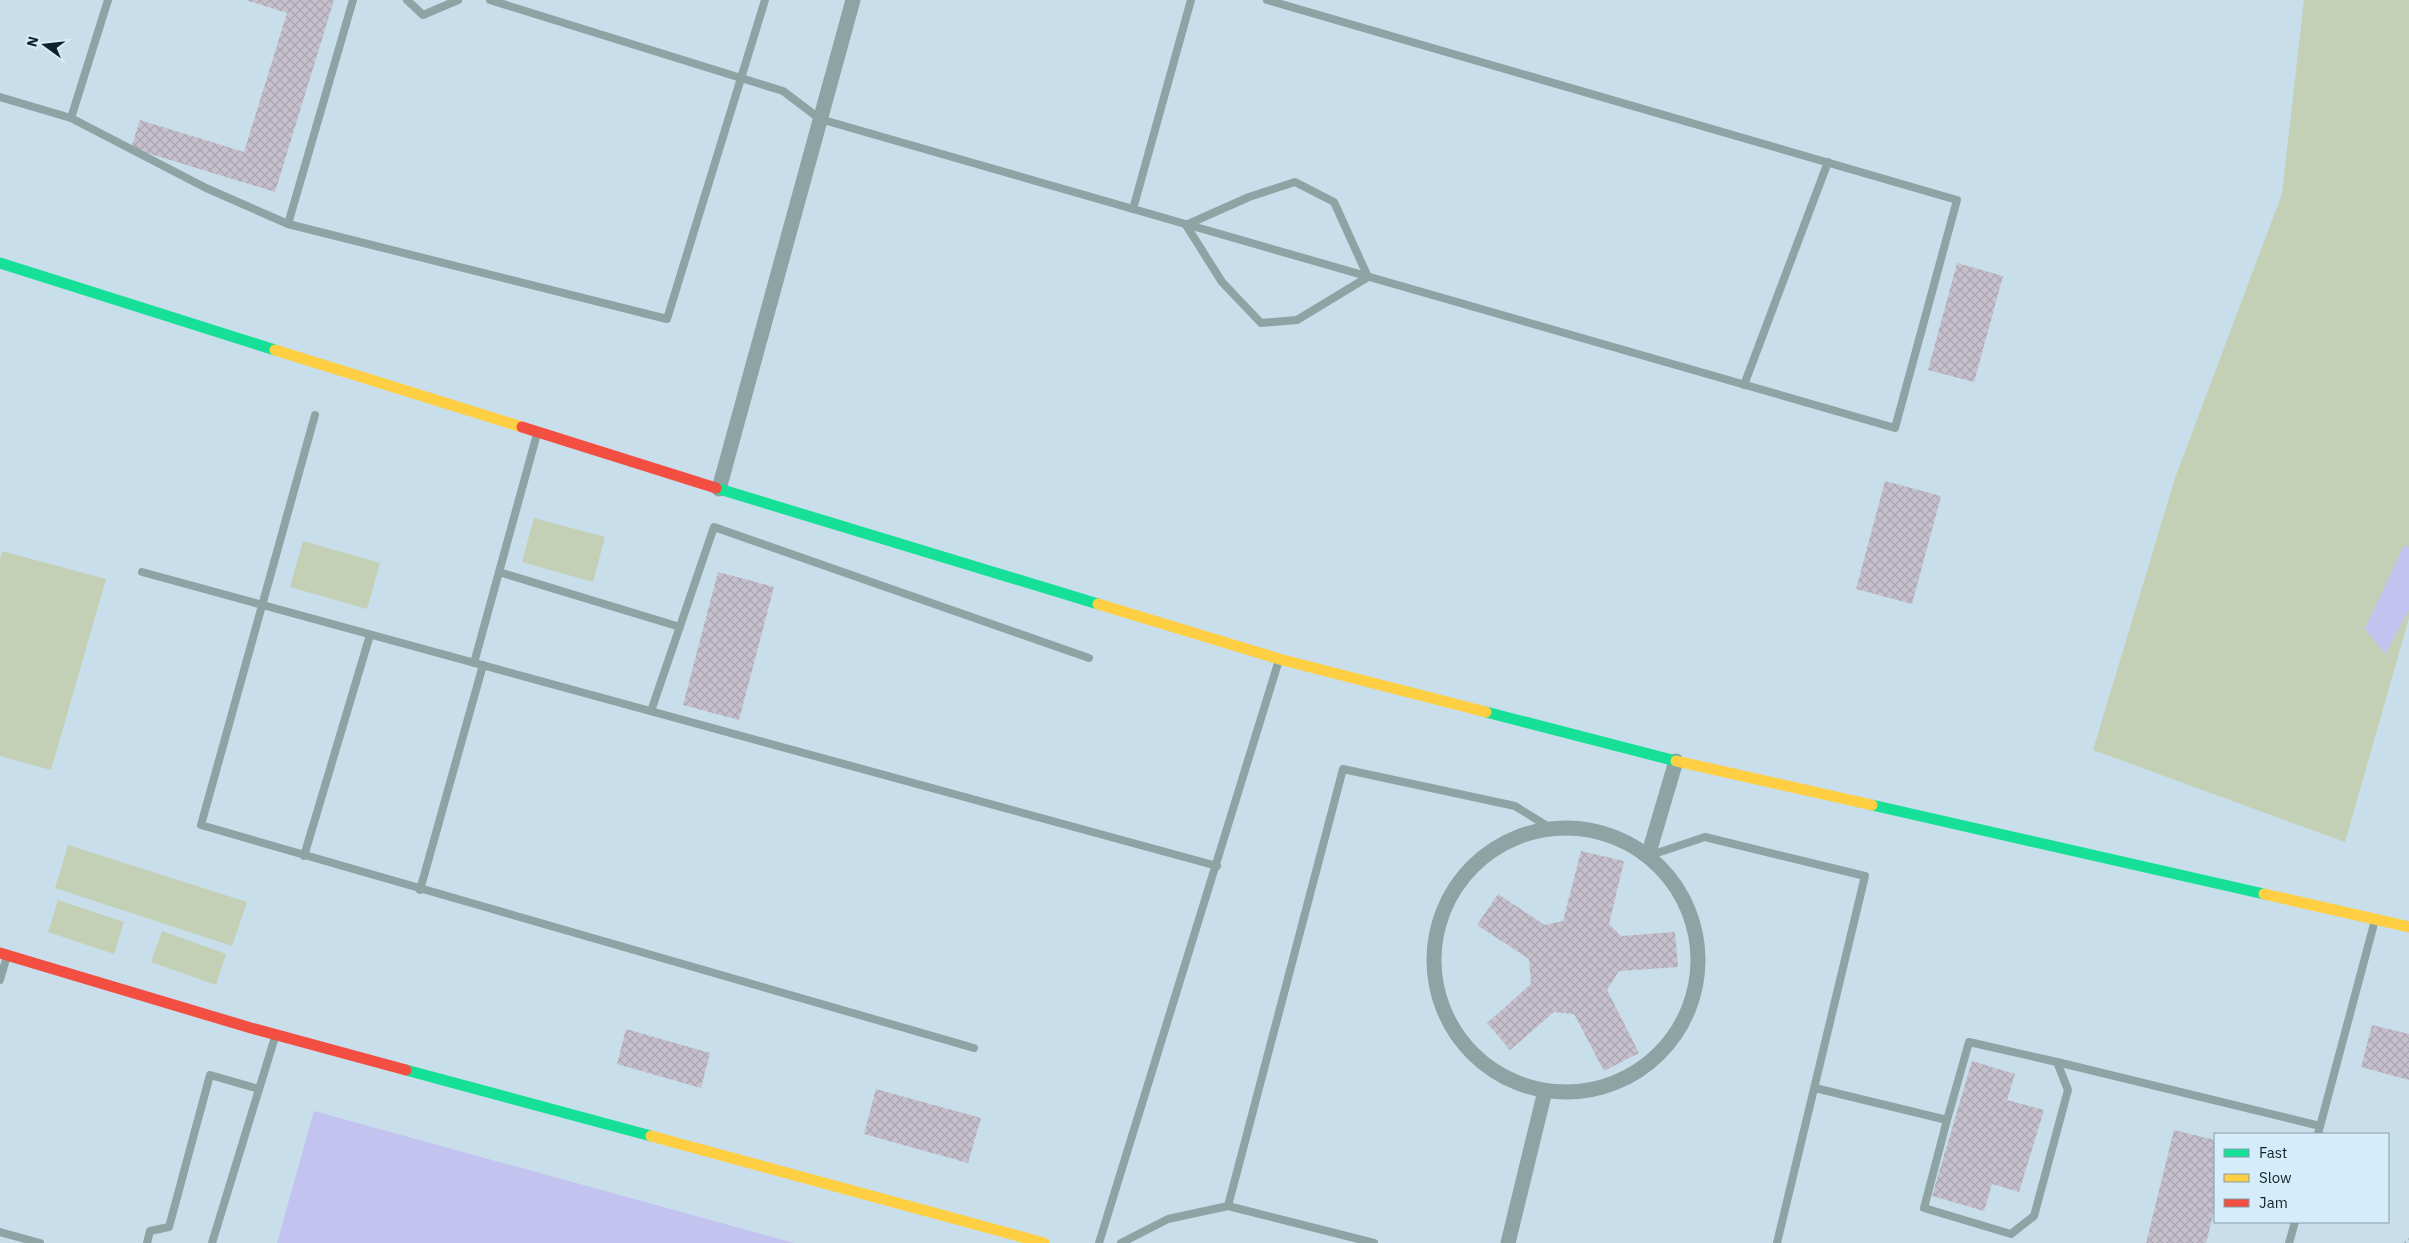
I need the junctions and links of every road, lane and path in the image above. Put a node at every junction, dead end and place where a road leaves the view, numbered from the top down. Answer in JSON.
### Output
{"nodes":[{"id":1,"x":108,"y":0,"type":"edge"},
{"id":2,"x":353,"y":0,"type":"edge"},
{"id":3,"x":407,"y":0,"type":"edge"},
{"id":4,"x":458,"y":0,"type":"edge"},
{"id":5,"x":490,"y":0,"type":"edge"},
{"id":6,"x":765,"y":0,"type":"edge"},
{"id":7,"x":853,"y":0,"type":"edge"},
{"id":8,"x":1191,"y":0,"type":"edge"},
{"id":9,"x":1267,"y":0,"type":"edge"},
{"id":10,"x":742,"y":78,"type":"junction"},
{"id":11,"x":0,"y":97,"type":"edge"},
{"id":12,"x":71,"y":118,"type":"junction"},
{"id":13,"x":820,"y":119,"type":"junction"},
{"id":14,"x":1828,"y":162,"type":"junction"},
{"id":15,"x":1133,"y":210,"type":"junction"},
{"id":16,"x":288,"y":224,"type":"junction"},
{"id":17,"x":1186,"y":224,"type":"junction"},
{"id":18,"x":0,"y":263,"type":"edge"},
{"id":19,"x":1368,"y":277,"type":"junction"},
{"id":20,"x":1744,"y":385,"type":"junction"},
{"id":21,"x":315,"y":415,"type":"dead end"},
{"id":22,"x":538,"y":432,"type":"junction"},
{"id":23,"x":719,"y":489,"type":"junction"},
{"id":24,"x":142,"y":572,"type":"dead end"},
{"id":25,"x":499,"y":572,"type":"junction"},
{"id":26,"x":262,"y":605,"type":"junction"},
{"id":27,"x":680,"y":627,"type":"junction"},
{"id":28,"x":370,"y":634,"type":"junction"},
{"id":29,"x":1089,"y":658,"type":"dead end"},
{"id":30,"x":1279,"y":659,"type":"junction"},
{"id":31,"x":474,"y":663,"type":"junction"},
{"id":32,"x":483,"y":665,"type":"junction"},
{"id":33,"x":650,"y":711,"type":"junction"},
{"id":34,"x":1676,"y":761,"type":"junction"},
{"id":35,"x":1552,"y":829,"type":"junction"},
{"id":36,"x":304,"y":856,"type":"junction"},
{"id":37,"x":1648,"y":856,"type":"junction"},
{"id":38,"x":1217,"y":866,"type":"junction"},
{"id":39,"x":420,"y":890,"type":"junction"},
{"id":40,"x":2376,"y":918,"type":"junction"},
{"id":41,"x":2409,"y":927,"type":"edge"},
{"id":42,"x":4,"y":954,"type":"edge"},
{"id":43,"x":0,"y":980,"type":"edge"},
{"id":44,"x":276,"y":1034,"type":"junction"},
{"id":45,"x":974,"y":1048,"type":"dead end"},
{"id":46,"x":2057,"y":1062,"type":"junction"},
{"id":47,"x":1815,"y":1088,"type":"junction"},
{"id":48,"x":259,"y":1089,"type":"junction"},
{"id":49,"x":1545,"y":1091,"type":"junction"},
{"id":50,"x":1947,"y":1120,"type":"junction"},
{"id":51,"x":2320,"y":1126,"type":"junction"},
{"id":52,"x":2318,"y":1133,"type":"edge"},
{"id":53,"x":1228,"y":1206,"type":"junction"},
{"id":54,"x":2295,"y":1223,"type":"edge"},
{"id":55,"x":0,"y":1232,"type":"edge"},
{"id":56,"x":2409,"y":1239,"type":"edge"},
{"id":57,"x":40,"y":1243,"type":"edge"},
{"id":58,"x":148,"y":1243,"type":"edge"},
{"id":59,"x":212,"y":1243,"type":"edge"},
{"id":60,"x":1044,"y":1243,"type":"edge"},
{"id":61,"x":1099,"y":1243,"type":"edge"},
{"id":62,"x":1121,"y":1243,"type":"edge"},
{"id":63,"x":1374,"y":1243,"type":"edge"},
{"id":64,"x":1508,"y":1243,"type":"edge"},
{"id":65,"x":1777,"y":1243,"type":"edge"},
{"id":66,"x":2289,"y":1243,"type":"edge"},
{"id":67,"x":2405,"y":1243,"type":"edge"}],
"edges":[{"from":1,"to":12,"type":"lane"},
{"from":2,"to":16,"type":"lane"},
{"from":3,"to":4,"type":"lane"},
{"from":5,"to":10,"type":"lane"},
{"from":6,"to":10,"type":"lane"},
{"from":7,"to":13,"type":"street"},
{"from":8,"to":15,"type":"lane"},
{"from":9,"to":14,"type":"lane"},
{"from":10,"to":13,"type":"lane"},
{"from":10,"to":16,"type":"lane"},
{"from":11,"to":12,"type":"lane"},
{"from":12,"to":16,"type":"lane"},
{"from":13,"to":15,"type":"lane"},
{"from":13,"to":23,"type":"street"},
{"from":14,"to":20,"type":"lane"},
{"from":14,"to":20,"type":"lane"},
{"from":15,"to":17,"type":"lane"},
{"from":17,"to":19,"type":"lane"},
{"from":17,"to":19,"type":"lane"},
{"from":17,"to":19,"type":"lane"},
{"from":18,"to":22,"type":"street"},
{"from":19,"to":20,"type":"lane"},
{"from":21,"to":26,"type":"lane"},
{"from":22,"to":23,"type":"street"},
{"from":22,"to":25,"type":"lane"},
{"from":23,"to":30,"type":"street"},
{"from":24,"to":26,"type":"lane"},
{"from":25,"to":27,"type":"lane"},
{"from":25,"to":31,"type":"lane"},
{"from":26,"to":28,"type":"lane"},
{"from":26,"to":36,"type":"lane"},
{"from":27,"to":29,"type":"lane"},
{"from":27,"to":33,"type":"lane"},
{"from":28,"to":31,"type":"lane"},
{"from":28,"to":36,"type":"lane"},
{"from":30,"to":34,"type":"street"},
{"from":30,"to":38,"type":"lane"},
{"from":31,"to":32,"type":"lane"},
{"from":32,"to":33,"type":"lane"},
{"from":32,"to":39,"type":"lane"},
{"from":33,"to":38,"type":"lane"},
{"from":34,"to":37,"type":"street"},
{"from":34,"to":40,"type":"street"},
{"from":35,"to":37,"type":"street"},
{"from":35,"to":49,"type":"street"},
{"from":35,"to":53,"type":"lane"},
{"from":36,"to":39,"type":"lane"},
{"from":37,"to":47,"type":"lane"},
{"from":37,"to":49,"type":"street"},
{"from":38,"to":61,"type":"lane"},
{"from":39,"to":45,"type":"lane"},
{"from":40,"to":41,"type":"street"},
{"from":40,"to":51,"type":"lane"},
{"from":42,"to":43,"type":"lane"},
{"from":42,"to":44,"type":"street"},
{"from":44,"to":48,"type":"lane"},
{"from":44,"to":60,"type":"street"},
{"from":46,"to":50,"type":"lane"},
{"from":46,"to":50,"type":"lane"},
{"from":46,"to":51,"type":"lane"},
{"from":47,"to":50,"type":"lane"},
{"from":47,"to":65,"type":"lane"},
{"from":48,"to":58,"type":"lane"},
{"from":48,"to":59,"type":"lane"},
{"from":49,"to":64,"type":"street"},
{"from":51,"to":52,"type":"lane"},
{"from":53,"to":62,"type":"lane"},
{"from":53,"to":63,"type":"lane"},
{"from":54,"to":66,"type":"lane"},
{"from":55,"to":57,"type":"lane"},
{"from":56,"to":67,"type":"path"}]}
